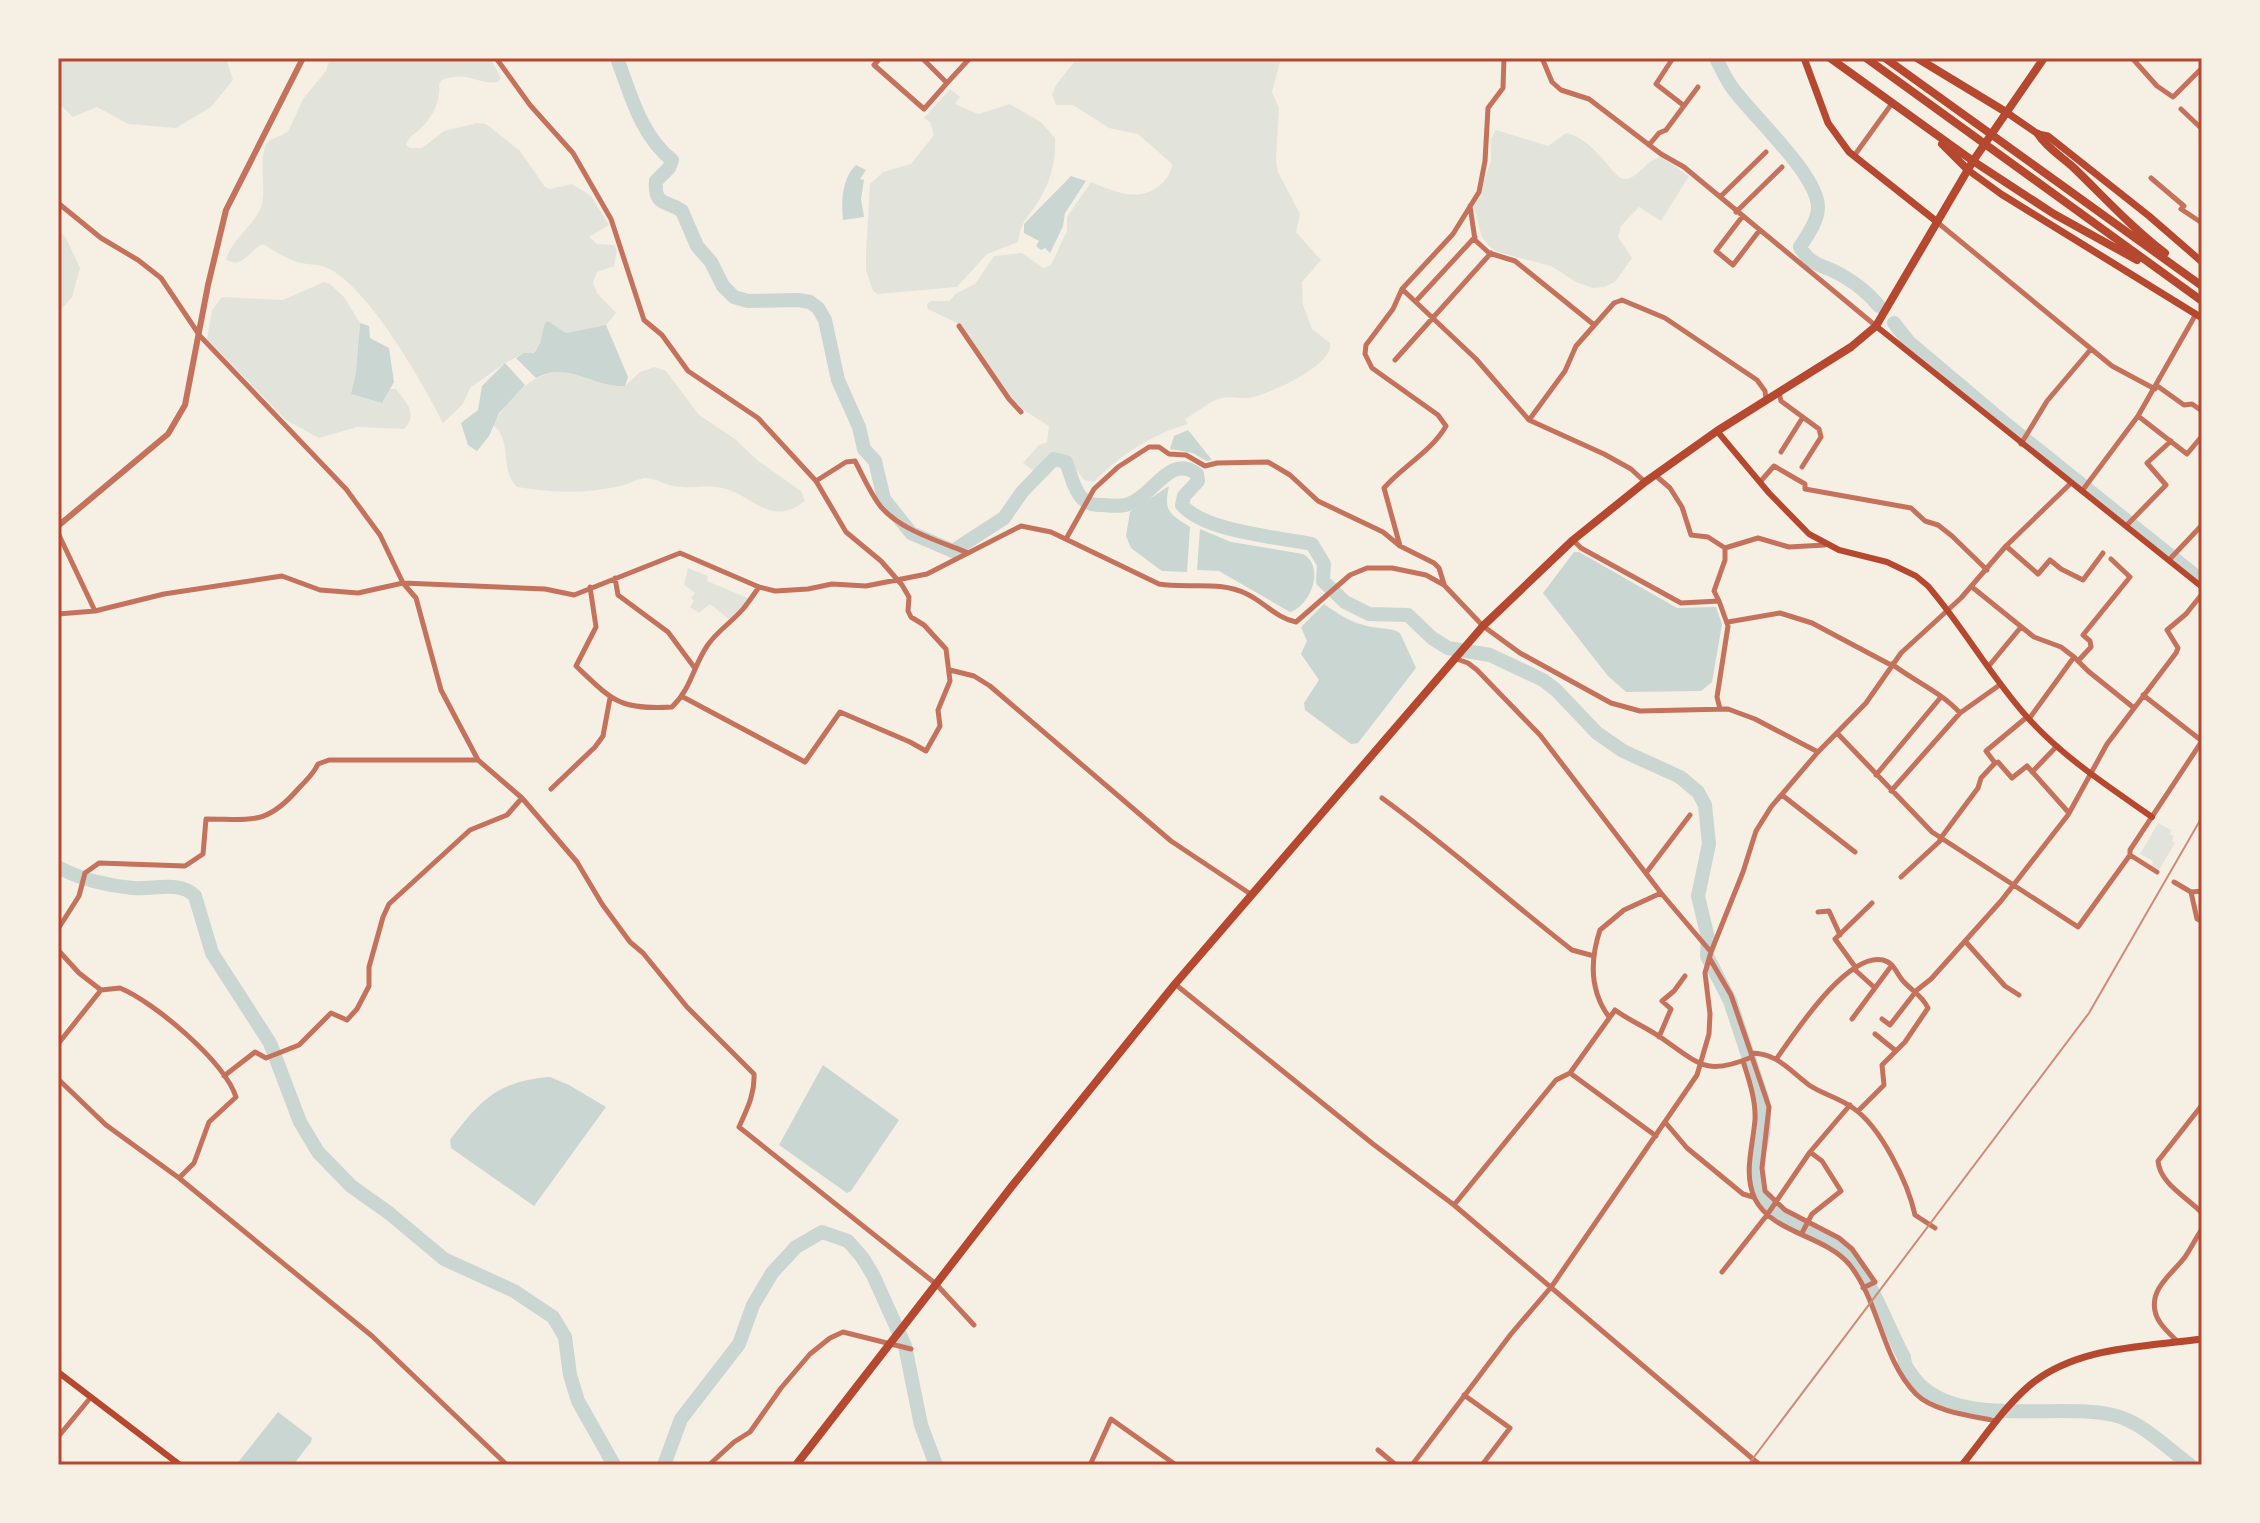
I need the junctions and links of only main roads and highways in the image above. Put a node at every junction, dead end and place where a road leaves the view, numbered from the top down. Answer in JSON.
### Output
{"nodes":[{"id":1,"x":1804,"y":58,"type":"edge"},
{"id":2,"x":1830,"y":58,"type":"edge"},
{"id":3,"x":1866,"y":58,"type":"edge"},
{"id":4,"x":1885,"y":58,"type":"edge"},
{"id":5,"x":1917,"y":58,"type":"edge"},
{"id":6,"x":2044,"y":58,"type":"edge"},
{"id":7,"x":2006,"y":112,"type":"junction"},
{"id":8,"x":1918,"y":121,"type":"junction"},
{"id":9,"x":2038,"y":134,"type":"junction"},
{"id":10,"x":1973,"y":161,"type":"junction"},
{"id":11,"x":1968,"y":170,"type":"junction"},
{"id":12,"x":1936,"y":221,"type":"junction"},
{"id":13,"x":2202,"y":262,"type":"edge"},
{"id":14,"x":2192,"y":278,"type":"junction"},
{"id":15,"x":2201,"y":285,"type":"edge"},
{"id":16,"x":2183,"y":287,"type":"junction"},
{"id":17,"x":2202,"y":303,"type":"edge"},
{"id":18,"x":2199,"y":316,"type":"edge"},
{"id":19,"x":1876,"y":326,"type":"junction"},
{"id":20,"x":1717,"y":431,"type":"junction"},
{"id":21,"x":2202,"y":587,"type":"edge"},
{"id":22,"x":2152,"y":817,"type":"road end"},
{"id":23,"x":2202,"y":1339,"type":"edge"},
{"id":24,"x":58,"y":1372,"type":"edge"},
{"id":25,"x":180,"y":1465,"type":"edge"},
{"id":26,"x":796,"y":1465,"type":"edge"},
{"id":27,"x":1962,"y":1465,"type":"edge"}],
"edges":[{"from":1,"to":12,"type":"main road"},
{"from":2,"to":8,"type":"highway"},
{"from":3,"to":16,"type":"highway"},
{"from":4,"to":14,"type":"highway"},
{"from":5,"to":7,"type":"highway"},
{"from":6,"to":7,"type":"highway"},
{"from":7,"to":9,"type":"main road"},
{"from":7,"to":10,"type":"highway"},
{"from":8,"to":10,"type":"highway"},
{"from":8,"to":11,"type":"highway"},
{"from":9,"to":13,"type":"main road"},
{"from":9,"to":14,"type":"highway"},
{"from":10,"to":11,"type":"highway"},
{"from":10,"to":16,"type":"highway"},
{"from":11,"to":12,"type":"highway"},
{"from":11,"to":18,"type":"main road"},
{"from":12,"to":19,"type":"highway"},
{"from":14,"to":15,"type":"highway"},
{"from":16,"to":17,"type":"highway"},
{"from":17,"to":18,"type":"main road"},
{"from":19,"to":20,"type":"highway"},
{"from":19,"to":21,"type":"main road"},
{"from":20,"to":22,"type":"main road"},
{"from":20,"to":26,"type":"highway"},
{"from":23,"to":27,"type":"main road"},
{"from":24,"to":25,"type":"main road"}]}
